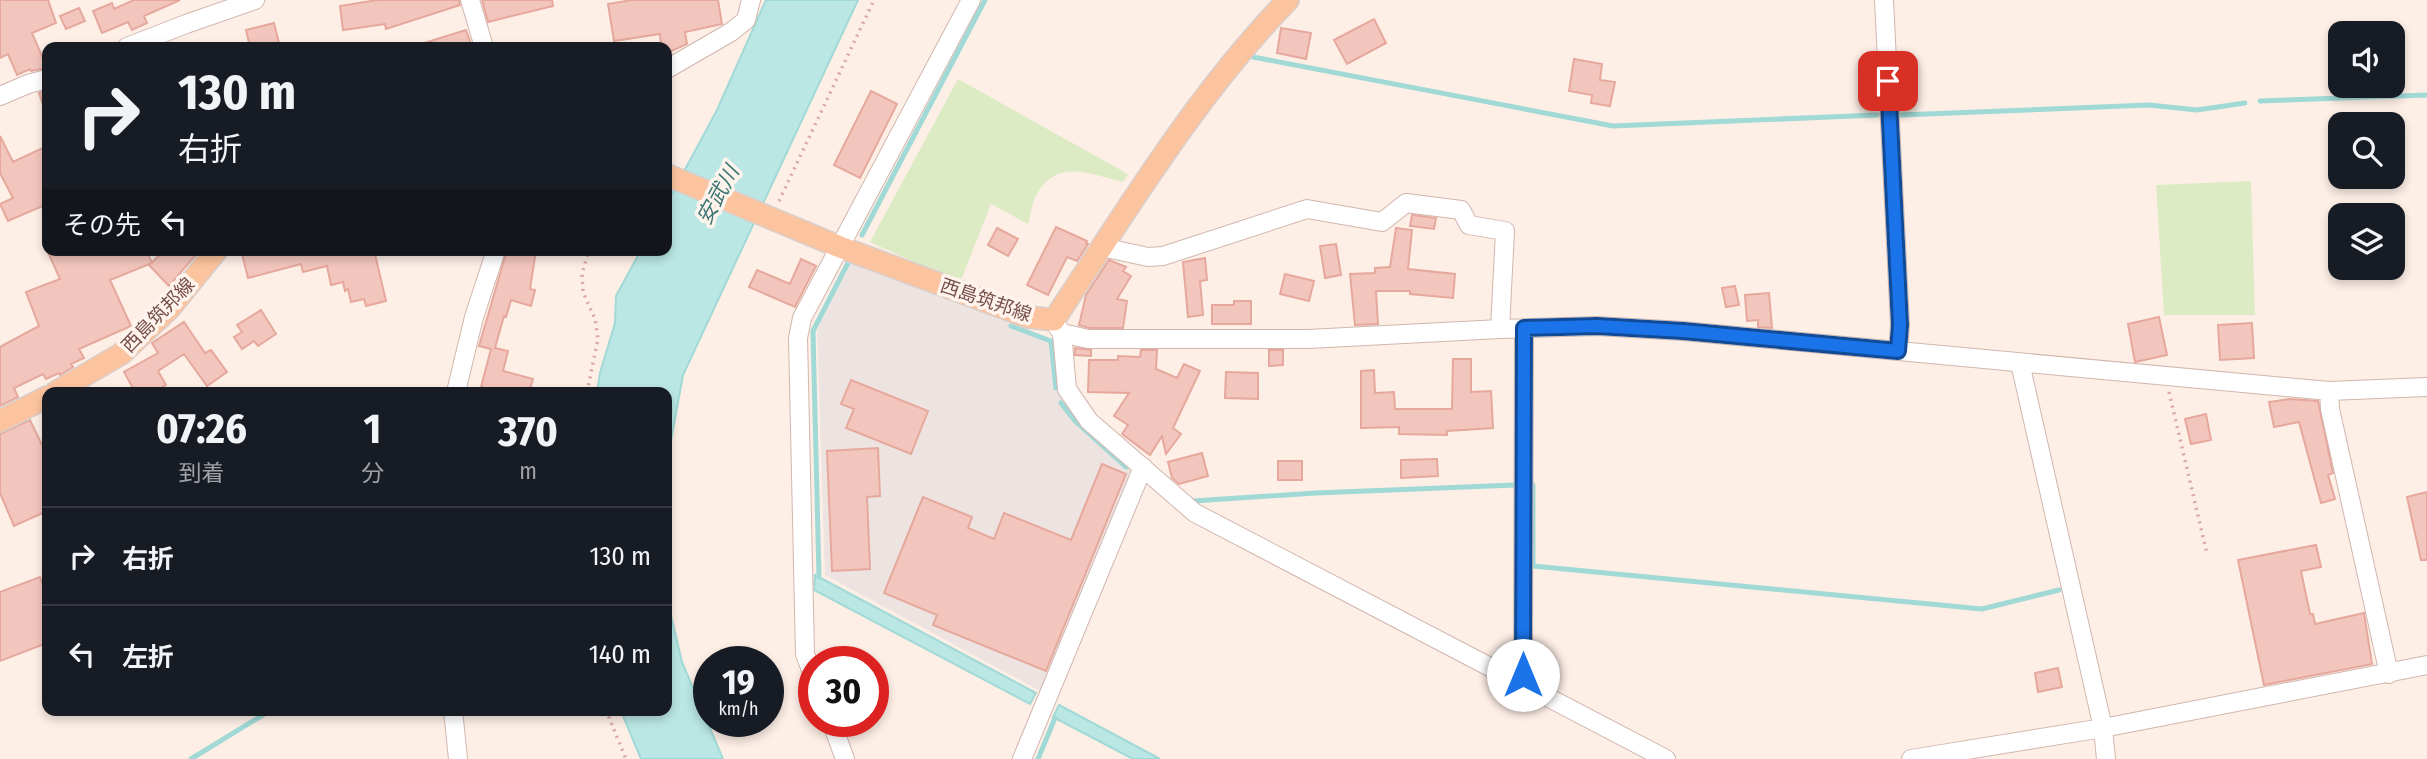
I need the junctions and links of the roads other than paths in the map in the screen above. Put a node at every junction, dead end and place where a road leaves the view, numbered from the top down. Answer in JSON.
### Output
{"nodes":[{"id":1,"x":255,"y":0,"type":"edge"},
{"id":2,"x":470,"y":0,"type":"edge"},
{"id":3,"x":751,"y":0,"type":"edge"},
{"id":4,"x":971,"y":0,"type":"edge"},
{"id":5,"x":1288,"y":0,"type":"edge"},
{"id":6,"x":1884,"y":0,"type":"edge"},
{"id":7,"x":140,"y":42,"type":"edge"},
{"id":8,"x":483,"y":42,"type":"edge"},
{"id":9,"x":672,"y":66,"type":"edge"},
{"id":10,"x":42,"y":80,"type":"edge"},
{"id":11,"x":0,"y":96,"type":"edge"},
{"id":12,"x":672,"y":177,"type":"edge"},
{"id":13,"x":840,"y":247,"type":"junction"},
{"id":14,"x":1102,"y":247,"type":"junction"},
{"id":15,"x":212,"y":256,"type":"edge"},
{"id":16,"x":494,"y":256,"type":"edge"},
{"id":17,"x":1058,"y":327,"type":"junction"},
{"id":18,"x":1524,"y":328,"type":"junction"},
{"id":19,"x":1500,"y":329,"type":"junction"},
{"id":20,"x":1898,"y":351,"type":"junction"},
{"id":21,"x":2020,"y":363,"type":"junction"},
{"id":22,"x":65,"y":387,"type":"edge"},
{"id":23,"x":457,"y":387,"type":"edge"},
{"id":24,"x":2427,"y":387,"type":"edge"},
{"id":25,"x":2329,"y":390,"type":"junction"},
{"id":26,"x":42,"y":400,"type":"edge"},
{"id":27,"x":0,"y":421,"type":"edge"},
{"id":28,"x":1143,"y":467,"type":"junction"},
{"id":29,"x":804,"y":646,"type":"edge"},
{"id":30,"x":2427,"y":666,"type":"edge"},
{"id":31,"x":2389,"y":674,"type":"junction"},
{"id":32,"x":1519,"y":682,"type":"junction"},
{"id":33,"x":454,"y":716,"type":"edge"},
{"id":34,"x":2104,"y":728,"type":"junction"},
{"id":35,"x":837,"y":737,"type":"edge"},
{"id":36,"x":458,"y":759,"type":"edge"},
{"id":37,"x":845,"y":759,"type":"edge"},
{"id":38,"x":1022,"y":759,"type":"edge"},
{"id":39,"x":1666,"y":759,"type":"edge"},
{"id":40,"x":1911,"y":759,"type":"edge"},
{"id":41,"x":2106,"y":759,"type":"edge"}],
"edges":[{"from":1,"to":7,"type":"street"},
{"from":2,"to":8,"type":"street"},
{"from":3,"to":9,"type":"street"},
{"from":4,"to":13,"type":"street"},
{"from":5,"to":14,"type":"main road","name":"西島筑邦線"},
{"from":6,"to":20,"type":"street"},
{"from":10,"to":11,"type":"street"},
{"from":12,"to":13,"type":"main road","name":"西島筑邦線"},
{"from":13,"to":17,"type":"main road","name":"西島筑邦線"},
{"from":13,"to":29,"type":"street"},
{"from":14,"to":17,"type":"main road","name":"西島筑邦線"},
{"from":14,"to":19,"type":"street"},
{"from":15,"to":22,"type":"main road","name":"西島筑邦線"},
{"from":16,"to":23,"type":"street"},
{"from":17,"to":19,"type":"street"},
{"from":17,"to":28,"type":"street"},
{"from":18,"to":19,"type":"street"},
{"from":18,"to":20,"type":"street"},
{"from":18,"to":32,"type":"street"},
{"from":20,"to":21,"type":"street"},
{"from":21,"to":25,"type":"street"},
{"from":21,"to":34,"type":"street"},
{"from":24,"to":25,"type":"street"},
{"from":25,"to":31,"type":"street"},
{"from":26,"to":27,"type":"main road"},
{"from":28,"to":32,"type":"street"},
{"from":28,"to":38,"type":"street"},
{"from":30,"to":31,"type":"street"},
{"from":31,"to":34,"type":"street"},
{"from":32,"to":39,"type":"street"},
{"from":33,"to":36,"type":"street"},
{"from":34,"to":40,"type":"street"},
{"from":34,"to":41,"type":"street"},
{"from":35,"to":37,"type":"street"}]}
